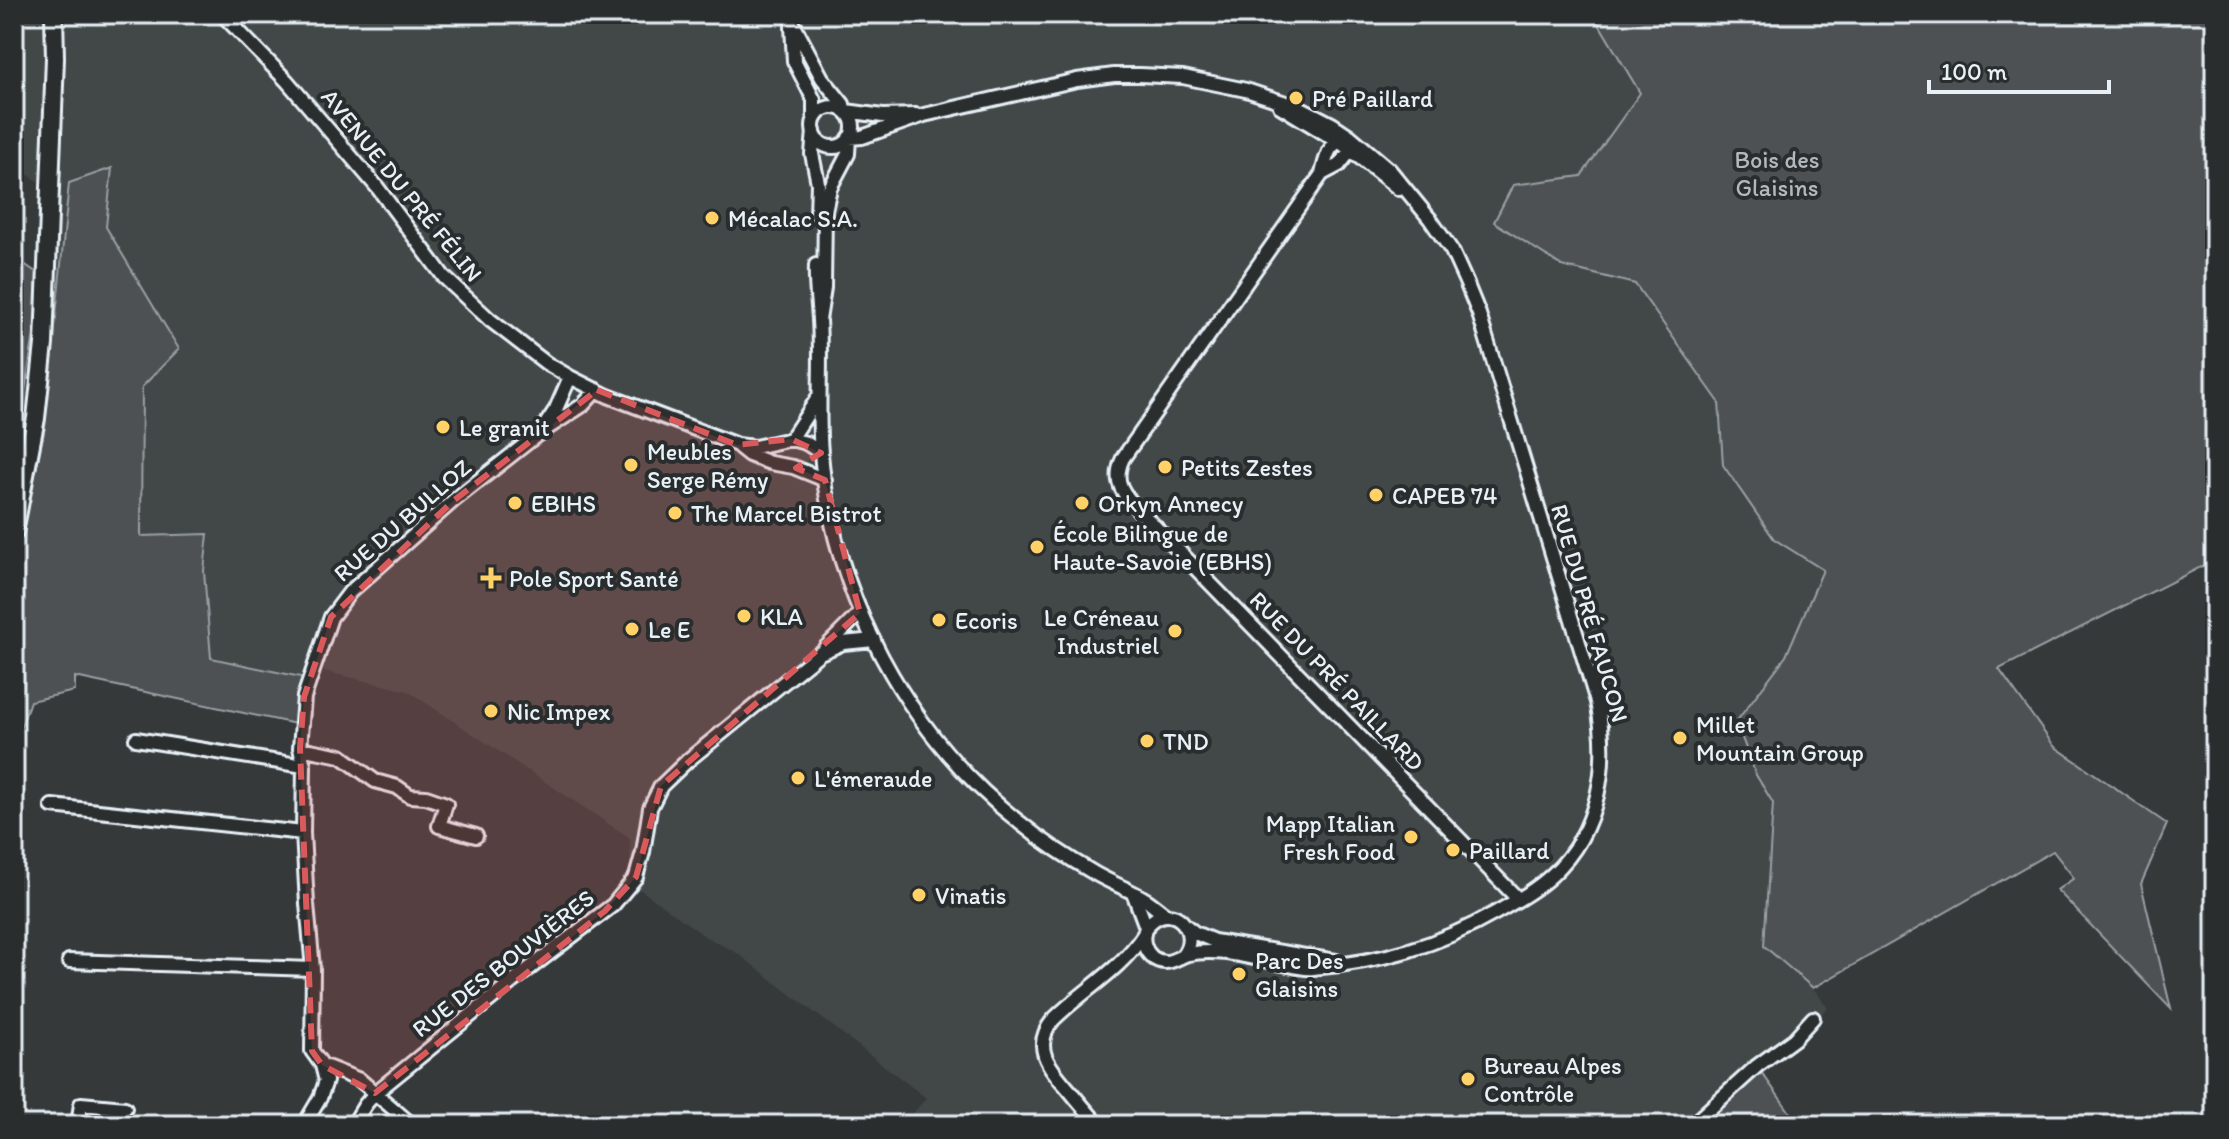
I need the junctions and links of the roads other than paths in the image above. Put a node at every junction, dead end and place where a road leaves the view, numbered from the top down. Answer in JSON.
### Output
{"nodes":[{"id":1,"x":46,"y":14,"type":"edge"},
{"id":2,"x":54,"y":14,"type":"edge"},
{"id":3,"x":222,"y":14,"type":"edge"},
{"id":4,"x":790,"y":18,"type":"edge"},
{"id":5,"x":55,"y":58,"type":"junction"},
{"id":6,"x":845,"y":111,"type":"junction"},
{"id":7,"x":924,"y":115,"type":"junction"},
{"id":8,"x":814,"y":126,"type":"junction"},
{"id":9,"x":849,"y":138,"type":"junction"},
{"id":10,"x":1346,"y":142,"type":"junction"},
{"id":11,"x":819,"y":320,"type":"junction"},
{"id":12,"x":570,"y":377,"type":"junction"},
{"id":13,"x":597,"y":390,"type":"junction"},
{"id":14,"x":819,"y":396,"type":"junction"},
{"id":15,"x":537,"y":435,"type":"junction"},
{"id":16,"x":791,"y":439,"type":"junction"},
{"id":17,"x":737,"y":445,"type":"junction"},
{"id":18,"x":821,"y":453,"type":"junction"},
{"id":19,"x":793,"y":467,"type":"junction"},
{"id":20,"x":825,"y":480,"type":"junction"},
{"id":21,"x":14,"y":532,"type":"edge"},
{"id":22,"x":860,"y":613,"type":"junction"},
{"id":23,"x":874,"y":640,"type":"junction"},
{"id":24,"x":820,"y":653,"type":"junction"},
{"id":25,"x":136,"y":739,"type":"dead end"},
{"id":26,"x":300,"y":748,"type":"junction"},
{"id":27,"x":304,"y":766,"type":"junction"},
{"id":28,"x":52,"y":806,"type":"dead end"},
{"id":29,"x":303,"y":833,"type":"junction"},
{"id":30,"x":476,"y":836,"type":"dead end"},
{"id":31,"x":1134,"y":895,"type":"junction"},
{"id":32,"x":1518,"y":899,"type":"junction"},
{"id":33,"x":1167,"y":915,"type":"junction"},
{"id":34,"x":1186,"y":926,"type":"junction"},
{"id":35,"x":1145,"y":931,"type":"junction"},
{"id":36,"x":1183,"y":955,"type":"junction"},
{"id":37,"x":1153,"y":958,"type":"junction"},
{"id":38,"x":69,"y":961,"type":"dead end"},
{"id":39,"x":1347,"y":963,"type":"junction"},
{"id":40,"x":1117,"y":967,"type":"junction"},
{"id":41,"x":313,"y":969,"type":"junction"},
{"id":42,"x":1813,"y":1018,"type":"dead end"},
{"id":43,"x":322,"y":1065,"type":"junction"},
{"id":44,"x":375,"y":1093,"type":"junction"},
{"id":45,"x":125,"y":1108,"type":"dead end"},
{"id":46,"x":78,"y":1125,"type":"edge"},
{"id":47,"x":304,"y":1125,"type":"edge"},
{"id":48,"x":353,"y":1125,"type":"edge"},
{"id":49,"x":412,"y":1125,"type":"edge"},
{"id":50,"x":1099,"y":1125,"type":"edge"},
{"id":51,"x":1692,"y":1125,"type":"edge"}],
"edges":[{"from":1,"to":5,"type":"main road"},
{"from":2,"to":5,"type":"main road"},
{"from":3,"to":12,"type":"street","name":"AVENUE DU PRÉ FÉLIN"},
{"from":4,"to":6,"type":"street"},
{"from":4,"to":8,"type":"street"},
{"from":5,"to":21,"type":"main road"},
{"from":6,"to":7,"type":"street","name":"RUE DU PRÉ FAUCON"},
{"from":6,"to":8,"type":"street"},
{"from":6,"to":9,"type":"street"},
{"from":7,"to":9,"type":"street","name":"RUE DU PRÉ FAUCON"},
{"from":7,"to":10,"type":"street","name":"RUE DU PRÉ FAUCON"},
{"from":8,"to":9,"type":"street"},
{"from":8,"to":11,"type":"street"},
{"from":9,"to":11,"type":"street"},
{"from":10,"to":32,"type":"street","name":"RUE DU PRÉ FAUCON"},
{"from":10,"to":32,"type":"street","name":"RUE DU PRÉ PAILLARD"},
{"from":11,"to":14,"type":"street"},
{"from":12,"to":13,"type":"street","name":"AVENUE DU PRÉ FÉLIN"},
{"from":12,"to":15,"type":"street","name":"RUE DU BULLOZ"},
{"from":13,"to":15,"type":"street","name":"RUE DU BULLOZ"},
{"from":13,"to":17,"type":"street","name":"AVENUE DU PRÉ FÉLIN"},
{"from":14,"to":16,"type":"street"},
{"from":14,"to":18,"type":"street"},
{"from":15,"to":26,"type":"street","name":"RUE DU BULLOZ"},
{"from":16,"to":17,"type":"street","name":"AVENUE DU PRÉ FÉLIN"},
{"from":16,"to":18,"type":"street"},
{"from":17,"to":19,"type":"street","name":"AVENUE DU PRÉ FÉLIN"},
{"from":18,"to":19,"type":"street"},
{"from":18,"to":20,"type":"street"},
{"from":19,"to":20,"type":"street","name":"AVENUE DU PRÉ FÉLIN"},
{"from":20,"to":22,"type":"street"},
{"from":22,"to":23,"type":"street"},
{"from":22,"to":24,"type":"street","name":"RUE DES BOUVIÈRES"},
{"from":23,"to":24,"type":"street","name":"RUE DES BOUVIÈRES"},
{"from":23,"to":31,"type":"street"},
{"from":24,"to":44,"type":"street","name":"RUE DES BOUVIÈRES"},
{"from":25,"to":27,"type":"street"},
{"from":26,"to":27,"type":"street","name":"RUE DU BULLOZ"},
{"from":26,"to":30,"type":"street"},
{"from":27,"to":29,"type":"street","name":"RUE DU BULLOZ"},
{"from":28,"to":29,"type":"street"},
{"from":29,"to":41,"type":"street","name":"RUE DU BULLOZ"},
{"from":31,"to":33,"type":"street"},
{"from":31,"to":35,"type":"street"},
{"from":32,"to":39,"type":"street","name":"RUE DU PRÉ FAUCON"},
{"from":33,"to":34,"type":"street"},
{"from":33,"to":35,"type":"street"},
{"from":34,"to":36,"type":"street"},
{"from":34,"to":39,"type":"street","name":"RUE DU PRÉ FAUCON"},
{"from":35,"to":37,"type":"street"},
{"from":35,"to":40,"type":"street"},
{"from":36,"to":37,"type":"street"},
{"from":36,"to":39,"type":"street","name":"RUE DU PRÉ FAUCON"},
{"from":37,"to":40,"type":"street"},
{"from":38,"to":41,"type":"street"},
{"from":40,"to":50,"type":"street"},
{"from":41,"to":43,"type":"street","name":"RUE DU BULLOZ"},
{"from":42,"to":51,"type":"street"},
{"from":43,"to":44,"type":"street"},
{"from":43,"to":47,"type":"street","name":"RUE DU BULLOZ"},
{"from":44,"to":48,"type":"street","name":"RUE DES BOUVIÈRES"},
{"from":44,"to":49,"type":"street"},
{"from":45,"to":46,"type":"street"}]}
